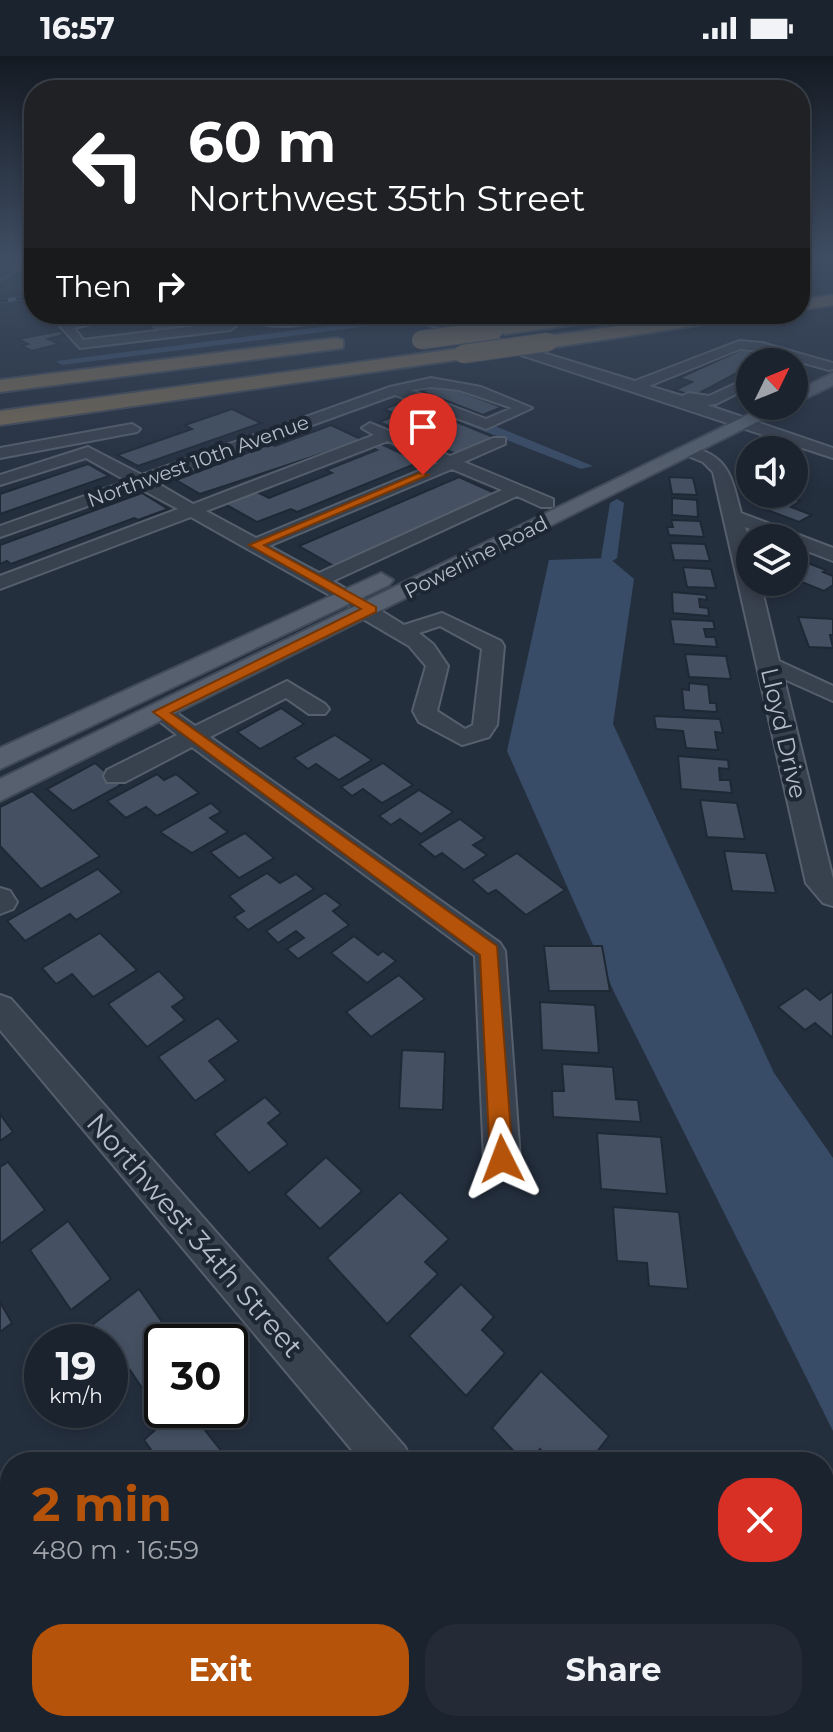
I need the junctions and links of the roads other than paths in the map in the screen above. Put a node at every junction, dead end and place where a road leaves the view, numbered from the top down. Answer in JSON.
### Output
{"nodes":[{"id":1,"x":73,"y":335,"type":"edge"},
{"id":2,"x":153,"y":335,"type":"edge"},
{"id":3,"x":428,"y":335,"type":"edge"},
{"id":4,"x":469,"y":335,"type":"edge"},
{"id":5,"x":525,"y":335,"type":"edge"},
{"id":6,"x":594,"y":335,"type":"edge"},
{"id":7,"x":360,"y":340,"type":"dead end"},
{"id":8,"x":764,"y":348,"type":"edge"},
{"id":9,"x":808,"y":365,"type":"edge"},
{"id":10,"x":832,"y":373,"type":"edge"},
{"id":11,"x":808,"y":379,"type":"edge"},
{"id":12,"x":613,"y":382,"type":"junction"},
{"id":13,"x":640,"y":385,"type":"junction"},
{"id":14,"x":0,"y":386,"type":"edge"},
{"id":15,"x":808,"y":389,"type":"edge"},
{"id":16,"x":395,"y":390,"type":"junction"},
{"id":17,"x":736,"y":393,"type":"edge"},
{"id":18,"x":0,"y":396,"type":"edge"},
{"id":19,"x":106,"y":403,"type":"junction"},
{"id":20,"x":0,"y":408,"type":"edge"},
{"id":21,"x":332,"y":412,"type":"junction"},
{"id":22,"x":0,"y":418,"type":"edge"},
{"id":23,"x":736,"y":418,"type":"edge"},
{"id":24,"x":741,"y":420,"type":"edge"},
{"id":25,"x":0,"y":424,"type":"edge"},
{"id":26,"x":132,"y":429,"type":"dead end"},
{"id":27,"x":387,"y":436,"type":"junction"},
{"id":28,"x":499,"y":441,"type":"dead end"},
{"id":29,"x":689,"y":451,"type":"junction"},
{"id":30,"x":0,"y":453,"type":"edge"},
{"id":31,"x":833,"y":455,"type":"edge"},
{"id":32,"x":450,"y":463,"type":"junction"},
{"id":33,"x":0,"y":480,"type":"edge"},
{"id":34,"x":140,"y":482,"type":"junction"},
{"id":35,"x":517,"y":490,"type":"junction"},
{"id":36,"x":547,"y":503,"type":"junction"},
{"id":37,"x":192,"y":510,"type":"junction"},
{"id":38,"x":736,"y":517,"type":"junction"},
{"id":39,"x":738,"y":524,"type":"edge"},
{"id":40,"x":754,"y":524,"type":"edge"},
{"id":41,"x":0,"y":532,"type":"edge"},
{"id":42,"x":255,"y":545,"type":"junction"},
{"id":43,"x":808,"y":545,"type":"edge"},
{"id":44,"x":833,"y":555,"type":"edge"},
{"id":45,"x":319,"y":580,"type":"junction"},
{"id":46,"x":0,"y":583,"type":"edge"},
{"id":47,"x":753,"y":596,"type":"edge"},
{"id":48,"x":361,"y":606,"type":"junction"},
{"id":49,"x":400,"y":633,"type":"junction"},
{"id":50,"x":768,"y":664,"type":"junction"},
{"id":51,"x":833,"y":694,"type":"edge"},
{"id":52,"x":317,"y":709,"type":"dead end"},
{"id":53,"x":160,"y":712,"type":"junction"},
{"id":54,"x":194,"y":737,"type":"junction"},
{"id":55,"x":0,"y":760,"type":"edge"},
{"id":56,"x":116,"y":776,"type":"dead end"},
{"id":57,"x":0,"y":791,"type":"edge"},
{"id":58,"x":827,"y":889,"type":"edge"},
{"id":59,"x":0,"y":1008,"type":"edge"},
{"id":60,"x":502,"y":1159,"type":"dead end"},
{"id":61,"x":381,"y":1452,"type":"edge"}],
"edges":[{"from":1,"to":2,"type":"street"},
{"from":3,"to":18,"type":"highway","bridge":true},
{"from":4,"to":12,"type":"street"},
{"from":5,"to":20,"type":"highway"},
{"from":6,"to":19,"type":"highway","bridge":true},
{"from":7,"to":14,"type":"highway"},
{"from":8,"to":13,"type":"street"},
{"from":9,"to":10,"type":"street"},
{"from":10,"to":11,"type":"main road"},
{"from":10,"to":15,"type":"main road"},
{"from":12,"to":13,"type":"street"},
{"from":12,"to":23,"type":"street"},
{"from":13,"to":17,"type":"street"},
{"from":13,"to":23,"type":"street"},
{"from":16,"to":16,"type":"street","name":"Northwest 10th Avenue"},
{"from":16,"to":21,"type":"street","name":"Northwest 10th Avenue"},
{"from":19,"to":22,"type":"highway"},
{"from":19,"to":25,"type":"highway"},
{"from":21,"to":27,"type":"street"},
{"from":21,"to":34,"type":"street","name":"Northwest 10th Avenue"},
{"from":23,"to":29,"type":"main road","name":"Powerline Road"},
{"from":23,"to":36,"type":"main road","name":"Powerline Road"},
{"from":24,"to":31,"type":"street"},
{"from":26,"to":30,"type":"street"},
{"from":27,"to":32,"type":"street"},
{"from":27,"to":37,"type":"street"},
{"from":28,"to":32,"type":"street"},
{"from":29,"to":38,"type":"street","name":"Lloyd Drive"},
{"from":29,"to":48,"type":"main road","name":"Powerline Road"},
{"from":32,"to":35,"type":"street"},
{"from":32,"to":42,"type":"street"},
{"from":33,"to":34,"type":"street"},
{"from":34,"to":37,"type":"street"},
{"from":34,"to":41,"type":"street","name":"Northwest 10th Avenue"},
{"from":35,"to":36,"type":"street"},
{"from":35,"to":45,"type":"street"},
{"from":36,"to":48,"type":"main road","name":"Powerline Road"},
{"from":37,"to":42,"type":"street"},
{"from":37,"to":46,"type":"street"},
{"from":38,"to":39,"type":"street","name":"Lloyd Drive"},
{"from":38,"to":40,"type":"street"},
{"from":42,"to":45,"type":"street"},
{"from":43,"to":44,"type":"street"},
{"from":45,"to":48,"type":"street"},
{"from":47,"to":50,"type":"street","name":"Lloyd Drive"},
{"from":48,"to":49,"type":"street"},
{"from":48,"to":53,"type":"main road","name":"Powerline Road"},
{"from":48,"to":55,"type":"main road","name":"Powerline Road"},
{"from":49,"to":49,"type":"street"},
{"from":50,"to":51,"type":"street"},
{"from":50,"to":58,"type":"street","name":"Lloyd Drive"},
{"from":52,"to":54,"type":"street"},
{"from":53,"to":54,"type":"street"},
{"from":53,"to":57,"type":"main road","name":"Powerline Road"},
{"from":54,"to":56,"type":"street"},
{"from":54,"to":60,"type":"street"},
{"from":59,"to":61,"type":"street","name":"Northwest 34th Street"}]}
